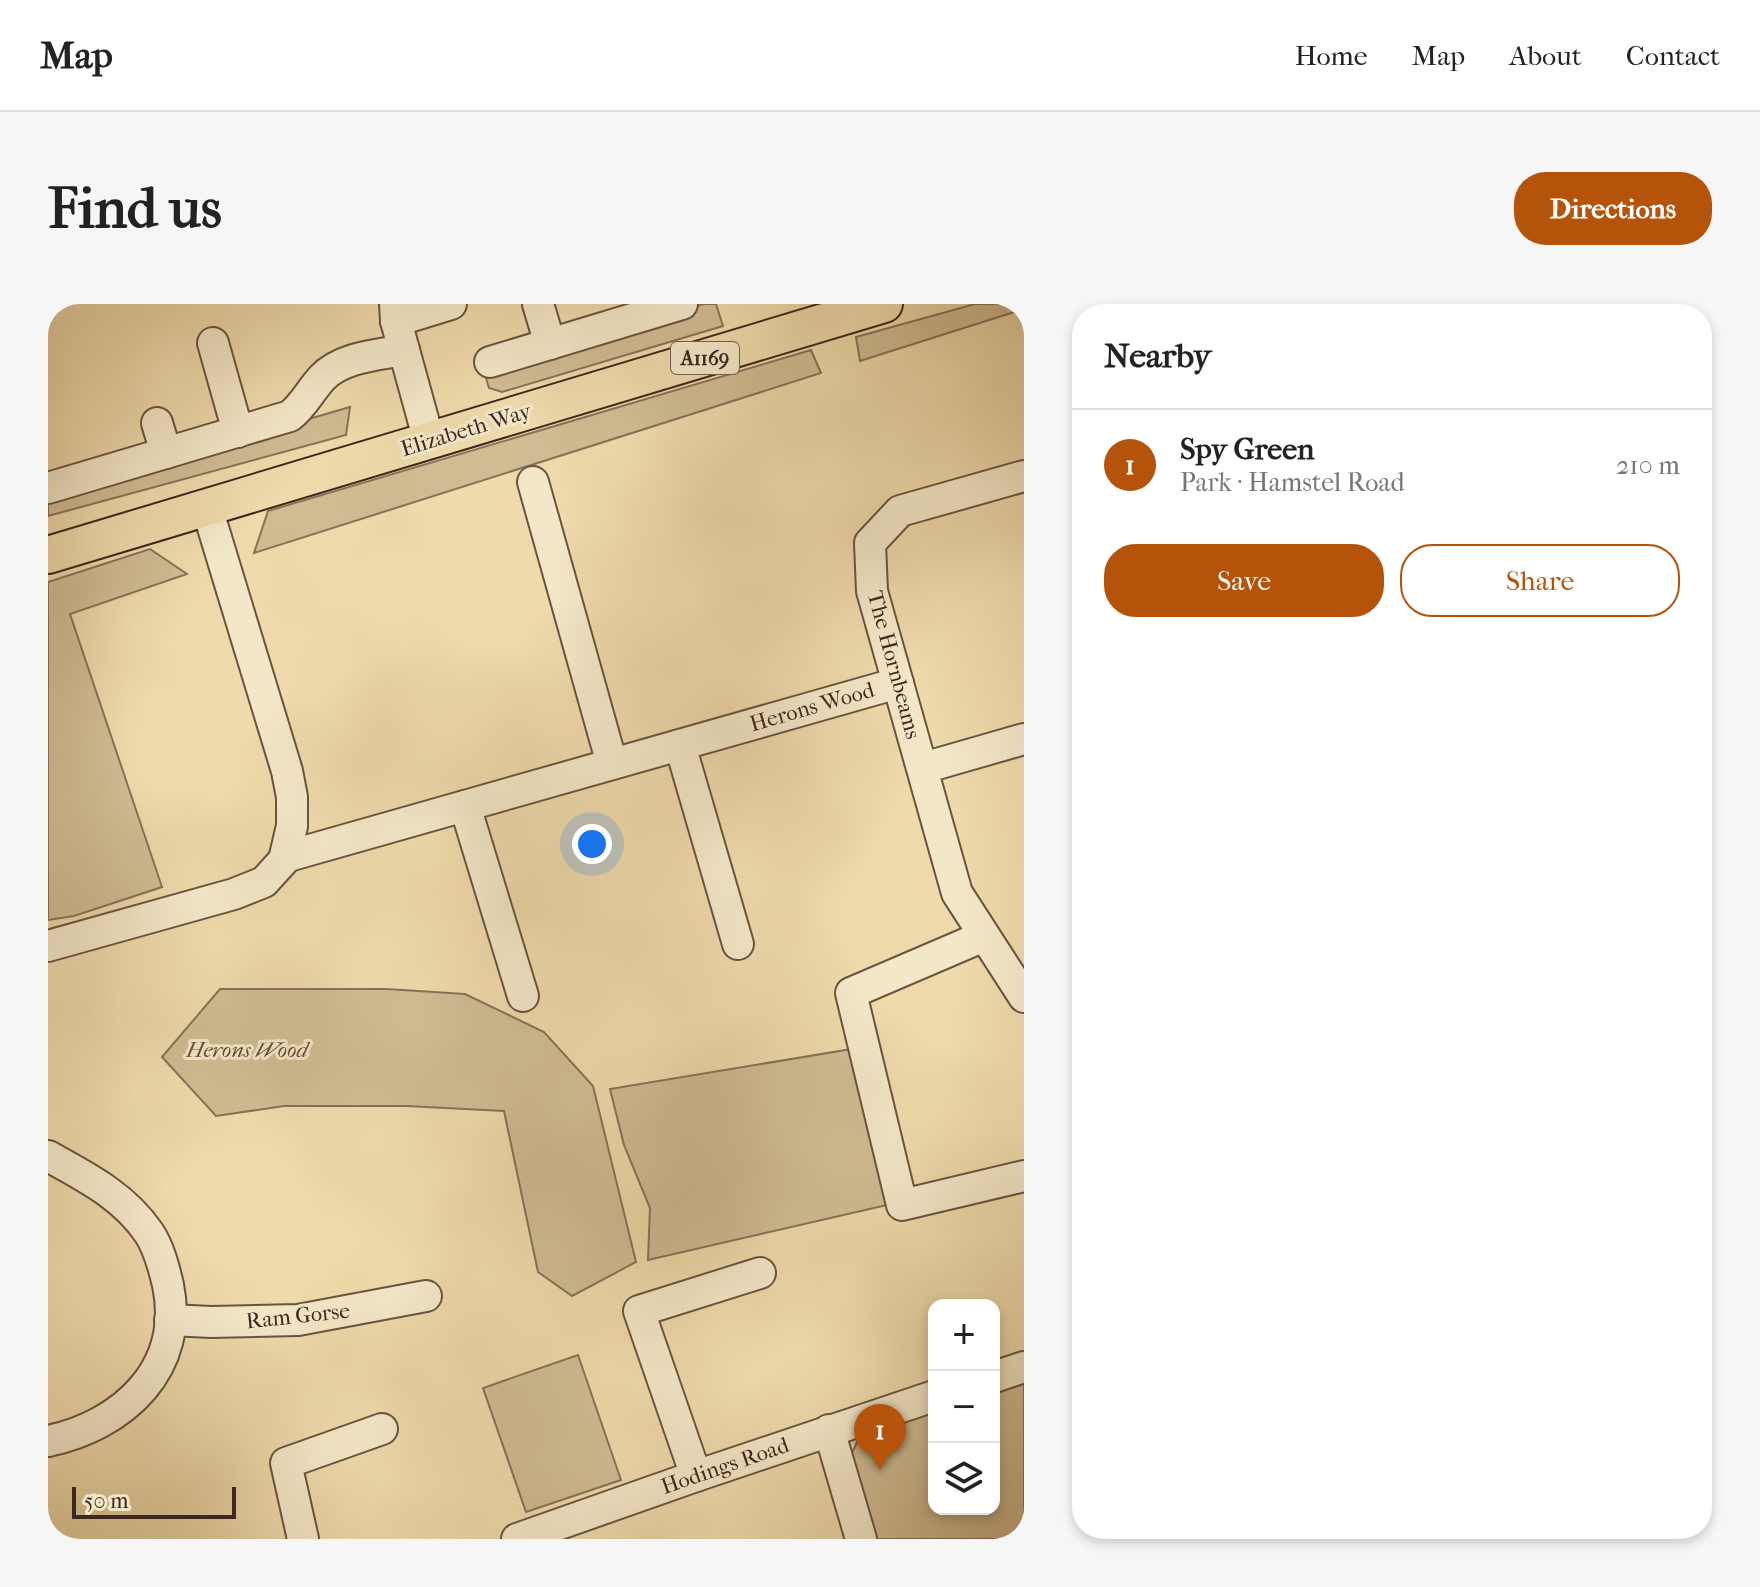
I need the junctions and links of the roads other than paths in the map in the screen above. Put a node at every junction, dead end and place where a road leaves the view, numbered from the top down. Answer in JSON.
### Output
{"nodes":[{"id":1,"x":451,"y":304,"type":"edge"},
{"id":2,"x":538,"y":304,"type":"edge"},
{"id":3,"x":682,"y":304,"type":"edge"},
{"id":4,"x":884,"y":304,"type":"edge"},
{"id":5,"x":634,"y":311,"type":"edge"},
{"id":6,"x":398,"y":325,"type":"edge"},
{"id":7,"x":213,"y":343,"type":"dead end"},
{"id":8,"x":550,"y":344,"type":"junction"},
{"id":9,"x":490,"y":362,"type":"dead end"},
{"id":10,"x":157,"y":423,"type":"dead end"},
{"id":11,"x":238,"y":432,"type":"junction"},
{"id":12,"x":429,"y":441,"type":"junction"},
{"id":13,"x":166,"y":453,"type":"junction"},
{"id":14,"x":1024,"y":476,"type":"edge"},
{"id":15,"x":533,"y":482,"type":"dead end"},
{"id":16,"x":48,"y":488,"type":"edge"},
{"id":17,"x":207,"y":508,"type":"junction"},
{"id":18,"x":48,"y":555,"type":"edge"},
{"id":19,"x":898,"y":683,"type":"junction"},
{"id":20,"x":1024,"y":739,"type":"edge"},
{"id":21,"x":680,"y":745,"type":"junction"},
{"id":22,"x":612,"y":764,"type":"junction"},
{"id":23,"x":923,"y":768,"type":"junction"},
{"id":24,"x":465,"y":806,"type":"junction"},
{"id":25,"x":285,"y":857,"type":"junction"},
{"id":26,"x":984,"y":936,"type":"junction"},
{"id":27,"x":738,"y":944,"type":"dead end"},
{"id":28,"x":48,"y":946,"type":"edge"},
{"id":29,"x":523,"y":996,"type":"dead end"},
{"id":30,"x":1024,"y":997,"type":"edge"},
{"id":31,"x":48,"y":1156,"type":"edge"},
{"id":32,"x":1024,"y":1176,"type":"edge"},
{"id":33,"x":760,"y":1273,"type":"dead end"},
{"id":34,"x":426,"y":1296,"type":"dead end"},
{"id":35,"x":170,"y":1320,"type":"junction"},
{"id":36,"x":1024,"y":1367,"type":"edge"},
{"id":37,"x":1000,"y":1375,"type":"edge"},
{"id":38,"x":928,"y":1398,"type":"edge"},
{"id":39,"x":382,"y":1429,"type":"dead end"},
{"id":40,"x":829,"y":1430,"type":"junction"},
{"id":41,"x":48,"y":1441,"type":"edge"},
{"id":42,"x":696,"y":1476,"type":"junction"},
{"id":43,"x":591,"y":1526,"type":"edge"},
{"id":44,"x":303,"y":1539,"type":"edge"},
{"id":45,"x":517,"y":1539,"type":"edge"},
{"id":46,"x":861,"y":1539,"type":"edge"}],
"edges":[{"from":1,"to":6,"type":"street"},
{"from":2,"to":8,"type":"street"},
{"from":3,"to":5,"type":"street"},
{"from":4,"to":12,"type":"main road","name":"Elizabeth Way","number":"A1169"},
{"from":5,"to":8,"type":"street"},
{"from":6,"to":11,"type":"street"},
{"from":6,"to":12,"type":"street"},
{"from":7,"to":11,"type":"street"},
{"from":8,"to":9,"type":"street"},
{"from":10,"to":13,"type":"street"},
{"from":11,"to":13,"type":"street"},
{"from":12,"to":17,"type":"main road","name":"Elizabeth Way","number":"A1169"},
{"from":13,"to":16,"type":"street"},
{"from":14,"to":19,"type":"street","name":"The Hornbeams"},
{"from":15,"to":22,"type":"street"},
{"from":17,"to":18,"type":"main road","name":"Elizabeth Way","number":"A1169"},
{"from":17,"to":25,"type":"street"},
{"from":19,"to":21,"type":"street","name":"Herons Wood"},
{"from":19,"to":23,"type":"street","name":"The Hornbeams"},
{"from":20,"to":23,"type":"street","name":"The Hornbeams"},
{"from":21,"to":22,"type":"street","name":"Herons Wood"},
{"from":21,"to":27,"type":"street"},
{"from":22,"to":24,"type":"street","name":"Herons Wood"},
{"from":23,"to":26,"type":"street","name":"The Hornbeams"},
{"from":24,"to":25,"type":"street","name":"Herons Wood"},
{"from":24,"to":29,"type":"street"},
{"from":25,"to":28,"type":"street","name":"Herons Wood"},
{"from":26,"to":30,"type":"street","name":"The Hornbeams"},
{"from":26,"to":32,"type":"street"},
{"from":31,"to":35,"type":"street"},
{"from":33,"to":42,"type":"street"},
{"from":34,"to":35,"type":"street","name":"Ram Gorse"},
{"from":35,"to":41,"type":"street"},
{"from":36,"to":37,"type":"street"},
{"from":38,"to":40,"type":"street","name":"Hodings Road"},
{"from":39,"to":44,"type":"street"},
{"from":40,"to":42,"type":"street","name":"Hodings Road"},
{"from":40,"to":46,"type":"street"},
{"from":42,"to":43,"type":"street","name":"Hodings Road"},
{"from":43,"to":45,"type":"street","name":"Hodings Road"}]}
